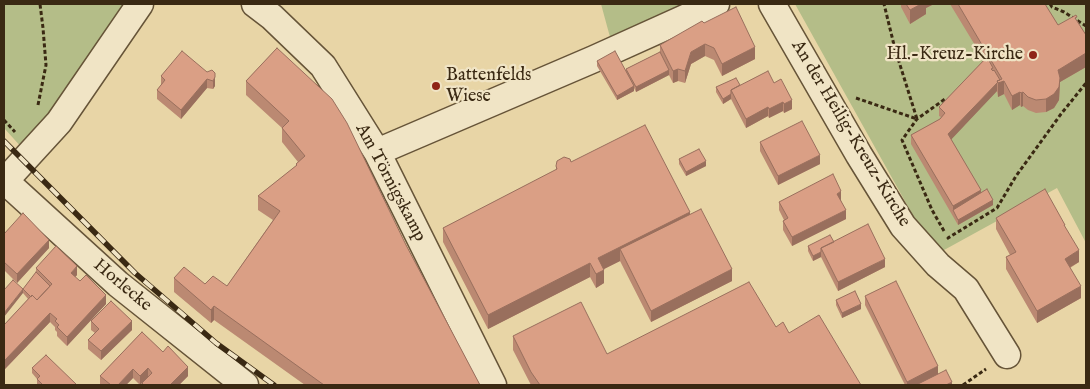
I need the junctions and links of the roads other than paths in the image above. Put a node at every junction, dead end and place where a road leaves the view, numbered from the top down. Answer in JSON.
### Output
{"nodes":[{"id":1,"x":140,"y":4,"type":"edge"},
{"id":2,"x":254,"y":4,"type":"edge"},
{"id":3,"x":716,"y":4,"type":"edge"},
{"id":4,"x":772,"y":4,"type":"edge"},
{"id":5,"x":377,"y":152,"type":"junction"},
{"id":6,"x":4,"y":181,"type":"edge"},
{"id":7,"x":1007,"y":354,"type":"dead end"},
{"id":8,"x":245,"y":385,"type":"edge"},
{"id":9,"x":493,"y":385,"type":"edge"}],
"edges":[{"from":1,"to":6,"type":"street"},
{"from":2,"to":5,"type":"street","name":"Am Törnigskamp"},
{"from":3,"to":5,"type":"street"},
{"from":4,"to":7,"type":"street","name":"An der Heilig-Kreuz-Kirche"},
{"from":5,"to":9,"type":"street","name":"Am Törnigskamp"},
{"from":6,"to":8,"type":"street","name":"Horlecke"}]}
